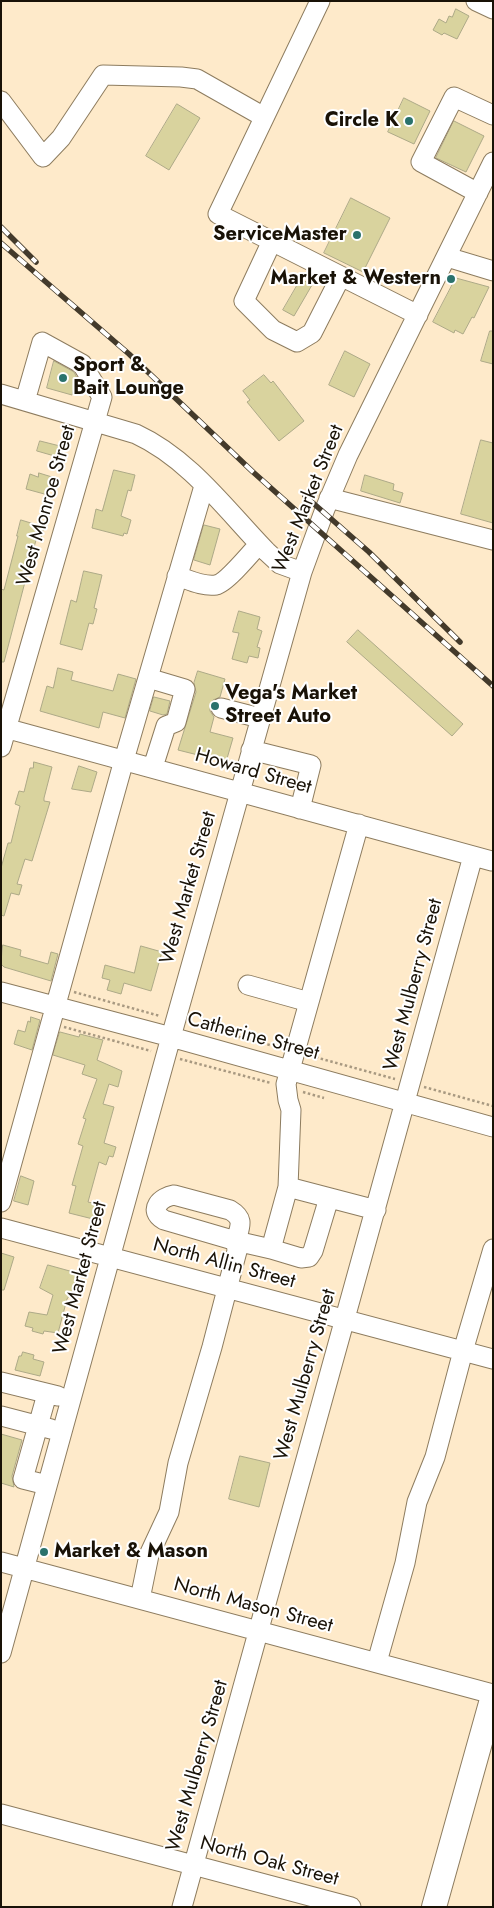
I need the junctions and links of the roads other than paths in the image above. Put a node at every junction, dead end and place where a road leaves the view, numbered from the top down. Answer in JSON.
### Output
{"nodes":[{"id":1,"x":320,"y":1,"type":"edge"},
{"id":2,"x":476,"y":1,"type":"edge"},
{"id":3,"x":493,"y":10,"type":"edge"},
{"id":4,"x":1,"y":101,"type":"edge"},
{"id":5,"x":493,"y":115,"type":"edge"},
{"id":6,"x":264,"y":117,"type":"junction"},
{"id":7,"x":493,"y":162,"type":"edge"},
{"id":8,"x":478,"y":193,"type":"junction"},
{"id":9,"x":272,"y":241,"type":"junction"},
{"id":10,"x":447,"y":257,"type":"junction"},
{"id":11,"x":493,"y":271,"type":"edge"},
{"id":12,"x":341,"y":276,"type":"junction"},
{"id":13,"x":418,"y":315,"type":"junction"},
{"id":14,"x":1,"y":394,"type":"edge"},
{"id":15,"x":25,"y":401,"type":"junction"},
{"id":16,"x":94,"y":421,"type":"junction"},
{"id":17,"x":204,"y":486,"type":"junction"},
{"id":18,"x":329,"y":498,"type":"junction"},
{"id":19,"x":493,"y":540,"type":"edge"},
{"id":20,"x":259,"y":544,"type":"junction"},
{"id":21,"x":302,"y":572,"type":"junction"},
{"id":22,"x":177,"y":576,"type":"junction"},
{"id":23,"x":148,"y":678,"type":"junction"},
{"id":24,"x":221,"y":708,"type":"dead end"},
{"id":25,"x":260,"y":718,"type":"junction"},
{"id":26,"x":4,"y":728,"type":"edge"},
{"id":27,"x":1,"y":747,"type":"edge"},
{"id":28,"x":252,"y":750,"type":"junction"},
{"id":29,"x":124,"y":760,"type":"junction"},
{"id":30,"x":153,"y":767,"type":"junction"},
{"id":31,"x":240,"y":792,"type":"junction"},
{"id":32,"x":300,"y":808,"type":"junction"},
{"id":33,"x":359,"y":824,"type":"junction"},
{"id":34,"x":473,"y":856,"type":"junction"},
{"id":35,"x":492,"y":861,"type":"edge"},
{"id":36,"x":248,"y":985,"type":"dead end"},
{"id":37,"x":1,"y":992,"type":"edge"},
{"id":38,"x":309,"y":1002,"type":"junction"},
{"id":39,"x":56,"y":1006,"type":"junction"},
{"id":40,"x":173,"y":1028,"type":"junction"},
{"id":41,"x":293,"y":1061,"type":"junction"},
{"id":42,"x":406,"y":1102,"type":"junction"},
{"id":43,"x":493,"y":1127,"type":"edge"},
{"id":44,"x":288,"y":1187,"type":"junction"},
{"id":45,"x":329,"y":1198,"type":"junction"},
{"id":46,"x":1,"y":1202,"type":"edge"},
{"id":47,"x":376,"y":1210,"type":"junction"},
{"id":48,"x":1,"y":1228,"type":"edge"},
{"id":49,"x":236,"y":1241,"type":"junction"},
{"id":50,"x":271,"y":1249,"type":"junction"},
{"id":51,"x":493,"y":1249,"type":"edge"},
{"id":52,"x":110,"y":1256,"type":"junction"},
{"id":53,"x":228,"y":1289,"type":"junction"},
{"id":54,"x":345,"y":1320,"type":"junction"},
{"id":55,"x":463,"y":1351,"type":"junction"},
{"id":56,"x":493,"y":1359,"type":"edge"},
{"id":57,"x":7,"y":1384,"type":"edge"},
{"id":58,"x":47,"y":1394,"type":"junction"},
{"id":59,"x":71,"y":1400,"type":"junction"},
{"id":60,"x":3,"y":1416,"type":"edge"},
{"id":61,"x":38,"y":1426,"type":"junction"},
{"id":62,"x":62,"y":1432,"type":"junction"},
{"id":63,"x":47,"y":1486,"type":"junction"},
{"id":64,"x":1,"y":1562,"type":"edge"},
{"id":65,"x":25,"y":1568,"type":"junction"},
{"id":66,"x":140,"y":1599,"type":"junction"},
{"id":67,"x":258,"y":1631,"type":"junction"},
{"id":68,"x":1,"y":1653,"type":"edge"},
{"id":69,"x":376,"y":1662,"type":"junction"},
{"id":70,"x":493,"y":1695,"type":"edge"},
{"id":71,"x":1,"y":1814,"type":"edge"},
{"id":72,"x":194,"y":1865,"type":"junction"},
{"id":73,"x":182,"y":1907,"type":"edge"},
{"id":74,"x":351,"y":1907,"type":"edge"},
{"id":75,"x":434,"y":1907,"type":"edge"}],
"edges":[{"from":1,"to":6,"type":"street"},
{"from":2,"to":3,"type":"street"},
{"from":4,"to":6,"type":"street"},
{"from":5,"to":8,"type":"street"},
{"from":6,"to":9,"type":"street"},
{"from":7,"to":8,"type":"street","name":"West Market Street"},
{"from":8,"to":10,"type":"street","name":"West Market Street"},
{"from":9,"to":12,"type":"street"},
{"from":9,"to":12,"type":"street"},
{"from":10,"to":11,"type":"street"},
{"from":10,"to":13,"type":"street","name":"West Market Street"},
{"from":12,"to":13,"type":"street"},
{"from":13,"to":18,"type":"street","name":"West Market Street"},
{"from":14,"to":15,"type":"street"},
{"from":15,"to":16,"type":"street"},
{"from":15,"to":16,"type":"street","name":"West Monroe Street"},
{"from":16,"to":17,"type":"street"},
{"from":16,"to":26,"type":"street","name":"West Monroe Street"},
{"from":17,"to":20,"type":"street"},
{"from":17,"to":22,"type":"street"},
{"from":18,"to":19,"type":"street"},
{"from":18,"to":21,"type":"street","name":"West Market Street"},
{"from":20,"to":21,"type":"street"},
{"from":20,"to":22,"type":"street"},
{"from":21,"to":25,"type":"street","name":"West Market Street"},
{"from":22,"to":23,"type":"street"},
{"from":23,"to":29,"type":"street"},
{"from":23,"to":30,"type":"street"},
{"from":24,"to":25,"type":"street"},
{"from":25,"to":28,"type":"street","name":"West Market Street"},
{"from":26,"to":27,"type":"street","name":"West Monroe Street"},
{"from":26,"to":29,"type":"street","name":"Howard Street"},
{"from":28,"to":31,"type":"street","name":"West Market Street"},
{"from":28,"to":32,"type":"street"},
{"from":29,"to":30,"type":"street","name":"Howard Street"},
{"from":29,"to":39,"type":"street"},
{"from":30,"to":31,"type":"street","name":"Howard Street"},
{"from":31,"to":32,"type":"street","name":"Howard Street"},
{"from":31,"to":40,"type":"street","name":"West Market Street"},
{"from":32,"to":33,"type":"street","name":"Howard Street"},
{"from":33,"to":34,"type":"street","name":"Howard Street"},
{"from":33,"to":38,"type":"street"},
{"from":34,"to":35,"type":"street","name":"Howard Street"},
{"from":34,"to":42,"type":"street","name":"West Mulberry Street"},
{"from":36,"to":38,"type":"street"},
{"from":37,"to":39,"type":"street","name":"Catherine Street"},
{"from":38,"to":41,"type":"street"},
{"from":39,"to":40,"type":"street","name":"Catherine Street"},
{"from":39,"to":46,"type":"street"},
{"from":40,"to":41,"type":"street","name":"Catherine Street"},
{"from":40,"to":52,"type":"street","name":"West Market Street"},
{"from":41,"to":42,"type":"street","name":"Catherine Street"},
{"from":41,"to":44,"type":"street"},
{"from":42,"to":43,"type":"street","name":"Catherine Street"},
{"from":42,"to":47,"type":"street","name":"West Mulberry Street"},
{"from":44,"to":45,"type":"street"},
{"from":44,"to":50,"type":"street"},
{"from":45,"to":47,"type":"street"},
{"from":45,"to":50,"type":"street"},
{"from":47,"to":54,"type":"street","name":"West Mulberry Street"},
{"from":48,"to":52,"type":"street","name":"North Allin Street"},
{"from":49,"to":49,"type":"street"},
{"from":49,"to":50,"type":"street"},
{"from":49,"to":53,"type":"street"},
{"from":51,"to":55,"type":"street"},
{"from":52,"to":53,"type":"street","name":"North Allin Street"},
{"from":52,"to":59,"type":"street","name":"West Market Street"},
{"from":53,"to":54,"type":"street","name":"North Allin Street"},
{"from":53,"to":66,"type":"street"},
{"from":54,"to":55,"type":"street","name":"North Allin Street"},
{"from":54,"to":67,"type":"street","name":"West Mulberry Street"},
{"from":55,"to":56,"type":"street","name":"North Allin Street"},
{"from":55,"to":69,"type":"street"},
{"from":57,"to":58,"type":"street"},
{"from":57,"to":60,"type":"street"},
{"from":58,"to":59,"type":"street"},
{"from":58,"to":61,"type":"street"},
{"from":59,"to":62,"type":"street","name":"West Market Street"},
{"from":60,"to":61,"type":"street"},
{"from":61,"to":62,"type":"street"},
{"from":61,"to":63,"type":"street"},
{"from":62,"to":63,"type":"street","name":"West Market Street"},
{"from":63,"to":65,"type":"street","name":"West Market Street"},
{"from":64,"to":65,"type":"street","name":"North Mason Street"},
{"from":65,"to":66,"type":"street","name":"North Mason Street"},
{"from":65,"to":68,"type":"street","name":"West Market Street"},
{"from":66,"to":67,"type":"street","name":"North Mason Street"},
{"from":67,"to":69,"type":"street","name":"North Mason Street"},
{"from":67,"to":72,"type":"street","name":"West Mulberry Street"},
{"from":69,"to":70,"type":"street","name":"North Mason Street"},
{"from":70,"to":75,"type":"main road"},
{"from":71,"to":72,"type":"street","name":"North Oak Street"},
{"from":72,"to":73,"type":"street","name":"West Mulberry Street"},
{"from":72,"to":74,"type":"street","name":"North Oak Street"}]}
